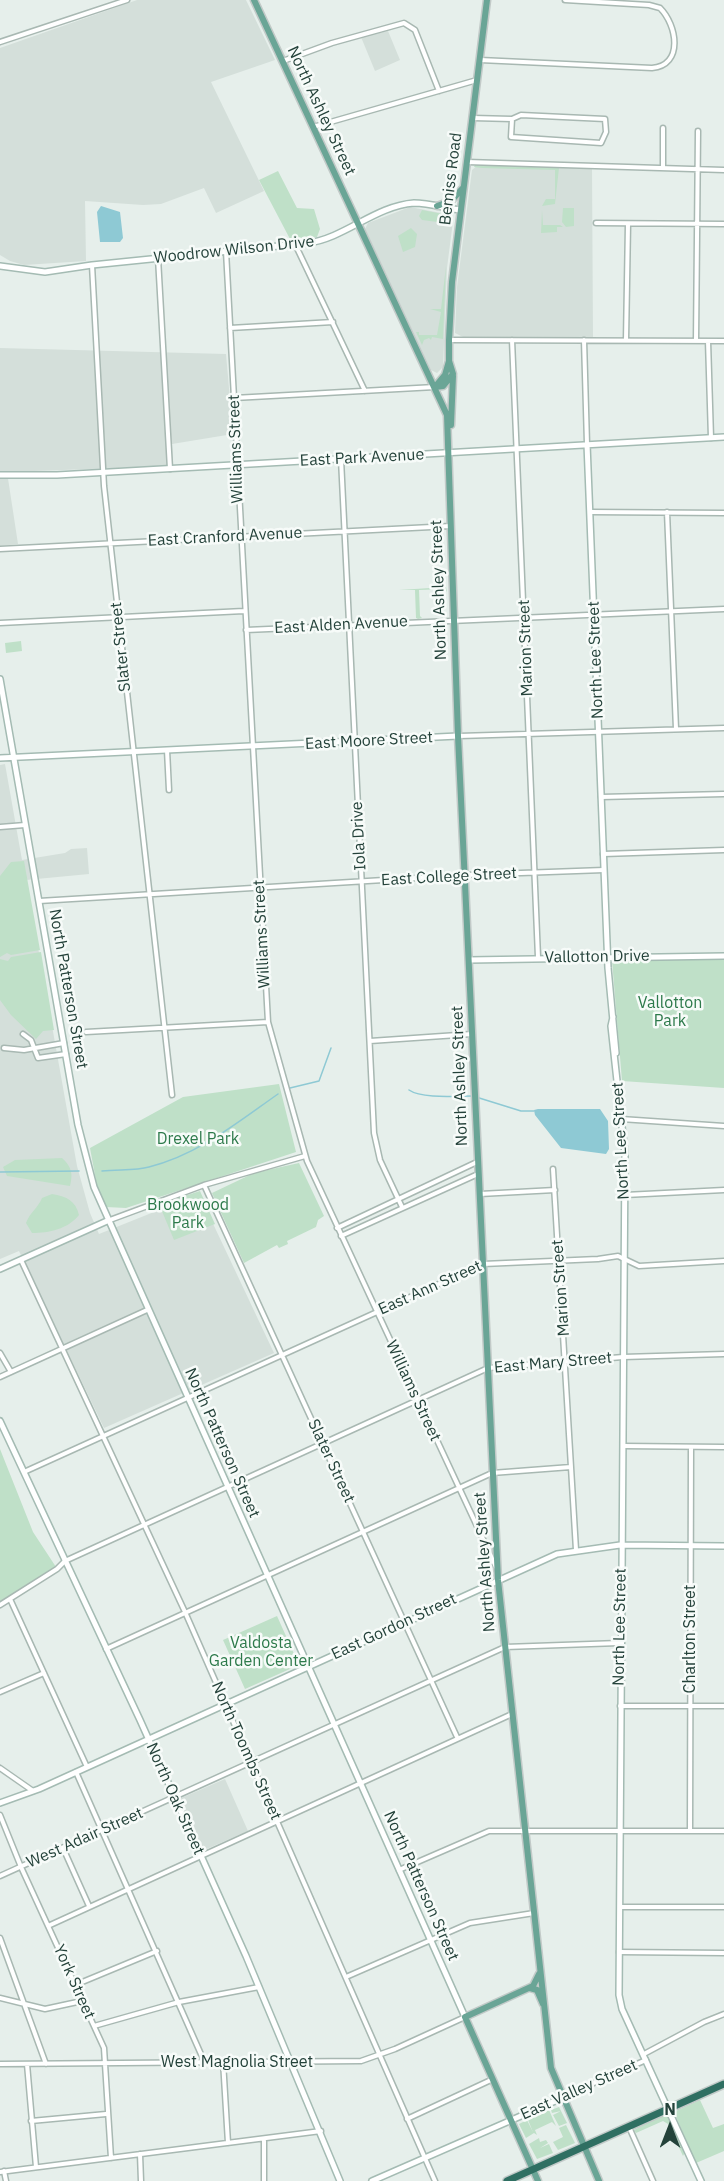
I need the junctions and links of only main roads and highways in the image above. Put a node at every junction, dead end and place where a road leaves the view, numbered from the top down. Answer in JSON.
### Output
{"nodes":[{"id":1,"x":254,"y":0,"type":"edge"},
{"id":2,"x":487,"y":0,"type":"edge"},
{"id":3,"x":464,"y":186,"type":"junction"},
{"id":4,"x":437,"y":206,"type":"junction"},
{"id":5,"x":460,"y":210,"type":"junction"},
{"id":6,"x":358,"y":222,"type":"junction"},
{"id":7,"x":0,"y":266,"type":"edge"},
{"id":8,"x":449,"y":361,"type":"junction"},
{"id":9,"x":453,"y":374,"type":"junction"},
{"id":10,"x":435,"y":387,"type":"junction"},
{"id":11,"x":449,"y":432,"type":"junction"},
{"id":12,"x":724,"y":438,"type":"edge"},
{"id":13,"x":587,"y":444,"type":"junction"},
{"id":14,"x":450,"y":453,"type":"junction"},
{"id":15,"x":0,"y":475,"type":"edge"},
{"id":16,"x":0,"y":679,"type":"edge"},
{"id":17,"x":1,"y":692,"type":"edge"},
{"id":18,"x":458,"y":736,"type":"junction"},
{"id":19,"x":0,"y":758,"type":"edge"},
{"id":20,"x":14,"y":758,"type":"junction"},
{"id":21,"x":608,"y":956,"type":"junction"},
{"id":22,"x":724,"y":956,"type":"edge"},
{"id":23,"x":469,"y":960,"type":"junction"},
{"id":24,"x":107,"y":1221,"type":"junction"},
{"id":25,"x":0,"y":1269,"type":"edge"},
{"id":26,"x":0,"y":1421,"type":"edge"},
{"id":27,"x":620,"y":1545,"type":"junction"},
{"id":28,"x":724,"y":1546,"type":"edge"},
{"id":29,"x":498,"y":1580,"type":"junction"},
{"id":30,"x":308,"y":1666,"type":"junction"},
{"id":31,"x":149,"y":1739,"type":"junction"},
{"id":32,"x":0,"y":1803,"type":"edge"},
{"id":33,"x":540,"y":1972,"type":"junction"},
{"id":34,"x":529,"y":1988,"type":"junction"},
{"id":35,"x":545,"y":2007,"type":"junction"},
{"id":36,"x":465,"y":2017,"type":"junction"},
{"id":37,"x":724,"y":2084,"type":"edge"},
{"id":38,"x":562,"y":2097,"type":"junction"},
{"id":39,"x":669,"y":2109,"type":"junction"},
{"id":40,"x":511,"y":2120,"type":"junction"},
{"id":41,"x":584,"y":2147,"type":"junction"},
{"id":42,"x":533,"y":2169,"type":"junction"},
{"id":43,"x":340,"y":2181,"type":"edge"},
{"id":44,"x":372,"y":2181,"type":"edge"},
{"id":45,"x":507,"y":2181,"type":"edge"},
{"id":46,"x":538,"y":2181,"type":"edge"},
{"id":47,"x":599,"y":2181,"type":"edge"},
{"id":48,"x":701,"y":2181,"type":"edge"}],
"edges":[{"from":1,"to":6,"type":"main road","name":"North Ashley Street"},
{"from":2,"to":3,"type":"main road","name":"Bemiss Road"},
{"from":3,"to":4,"type":"main road"},
{"from":3,"to":5,"type":"main road","name":"Bemiss Road"},
{"from":4,"to":5,"type":"main road","name":"Woodrow Wilson Drive"},
{"from":4,"to":6,"type":"main road","name":"Woodrow Wilson Drive"},
{"from":5,"to":8,"type":"main road","name":"Bemiss Road"},
{"from":6,"to":7,"type":"main road","name":"Woodrow Wilson Drive"},
{"from":6,"to":10,"type":"main road","name":"North Ashley Street"},
{"from":8,"to":9,"type":"main road","name":"Bemiss Road"},
{"from":8,"to":10,"type":"main road","name":"Bemiss Road"},
{"from":9,"to":10,"type":"main road"},
{"from":9,"to":11,"type":"main road","name":"Bemiss Road"},
{"from":10,"to":11,"type":"main road","name":"North Ashley Street"},
{"from":11,"to":14,"type":"main road","name":"North Ashley Street"},
{"from":12,"to":13,"type":"main road","name":"East Park Avenue"},
{"from":13,"to":14,"type":"main road","name":"East Park Avenue"},
{"from":13,"to":21,"type":"main road","name":"North Lee Street"},
{"from":14,"to":15,"type":"main road","name":"East Park Avenue"},
{"from":14,"to":18,"type":"main road","name":"North Ashley Street"},
{"from":16,"to":17,"type":"main road","name":"North Patterson Street"},
{"from":17,"to":20,"type":"main road","name":"North Patterson Street"},
{"from":18,"to":20,"type":"main road","name":"East Moore Street"},
{"from":18,"to":23,"type":"main road","name":"North Ashley Street"},
{"from":19,"to":20,"type":"main road","name":"East Moore Street"},
{"from":20,"to":24,"type":"main road","name":"North Patterson Street"},
{"from":21,"to":22,"type":"main road","name":"Vallotton Drive"},
{"from":21,"to":23,"type":"main road","name":"Vallotton Drive"},
{"from":21,"to":27,"type":"main road","name":"North Lee Street"},
{"from":23,"to":29,"type":"main road","name":"North Ashley Street"},
{"from":24,"to":25,"type":"main road"},
{"from":24,"to":30,"type":"main road","name":"North Patterson Street"},
{"from":26,"to":31,"type":"main road","name":"North Oak Street"},
{"from":27,"to":28,"type":"main road","name":"East Gordon Street"},
{"from":27,"to":29,"type":"main road","name":"East Gordon Street"},
{"from":27,"to":39,"type":"main road","name":"North Lee Street"},
{"from":29,"to":30,"type":"main road","name":"East Gordon Street"},
{"from":29,"to":33,"type":"main road","name":"North Ashley Street"},
{"from":30,"to":31,"type":"main road","name":"East Gordon Street"},
{"from":30,"to":36,"type":"main road","name":"North Patterson Street"},
{"from":31,"to":32,"type":"main road","name":"East Gordon Street"},
{"from":31,"to":43,"type":"main road","name":"North Oak Street"},
{"from":33,"to":34,"type":"main road"},
{"from":33,"to":35,"type":"main road","name":"North Ashley Street"},
{"from":34,"to":35,"type":"main road"},
{"from":34,"to":36,"type":"main road"},
{"from":35,"to":38,"type":"main road","name":"North Ashley Street"},
{"from":36,"to":40,"type":"main road","name":"North Patterson Street"},
{"from":37,"to":39,"type":"highway"},
{"from":38,"to":40,"type":"main road","name":"East Valley Street"},
{"from":38,"to":41,"type":"main road","name":"North Ashley Street"},
{"from":39,"to":41,"type":"highway"},
{"from":39,"to":48,"type":"main road","name":"North Lee Street"},
{"from":40,"to":42,"type":"main road","name":"North Patterson Street"},
{"from":40,"to":44,"type":"main road","name":"East Valley Street"},
{"from":41,"to":42,"type":"highway"},
{"from":41,"to":47,"type":"main road","name":"North Ashley Street"},
{"from":42,"to":45,"type":"highway"},
{"from":42,"to":46,"type":"main road","name":"North Patterson Street"}]}
